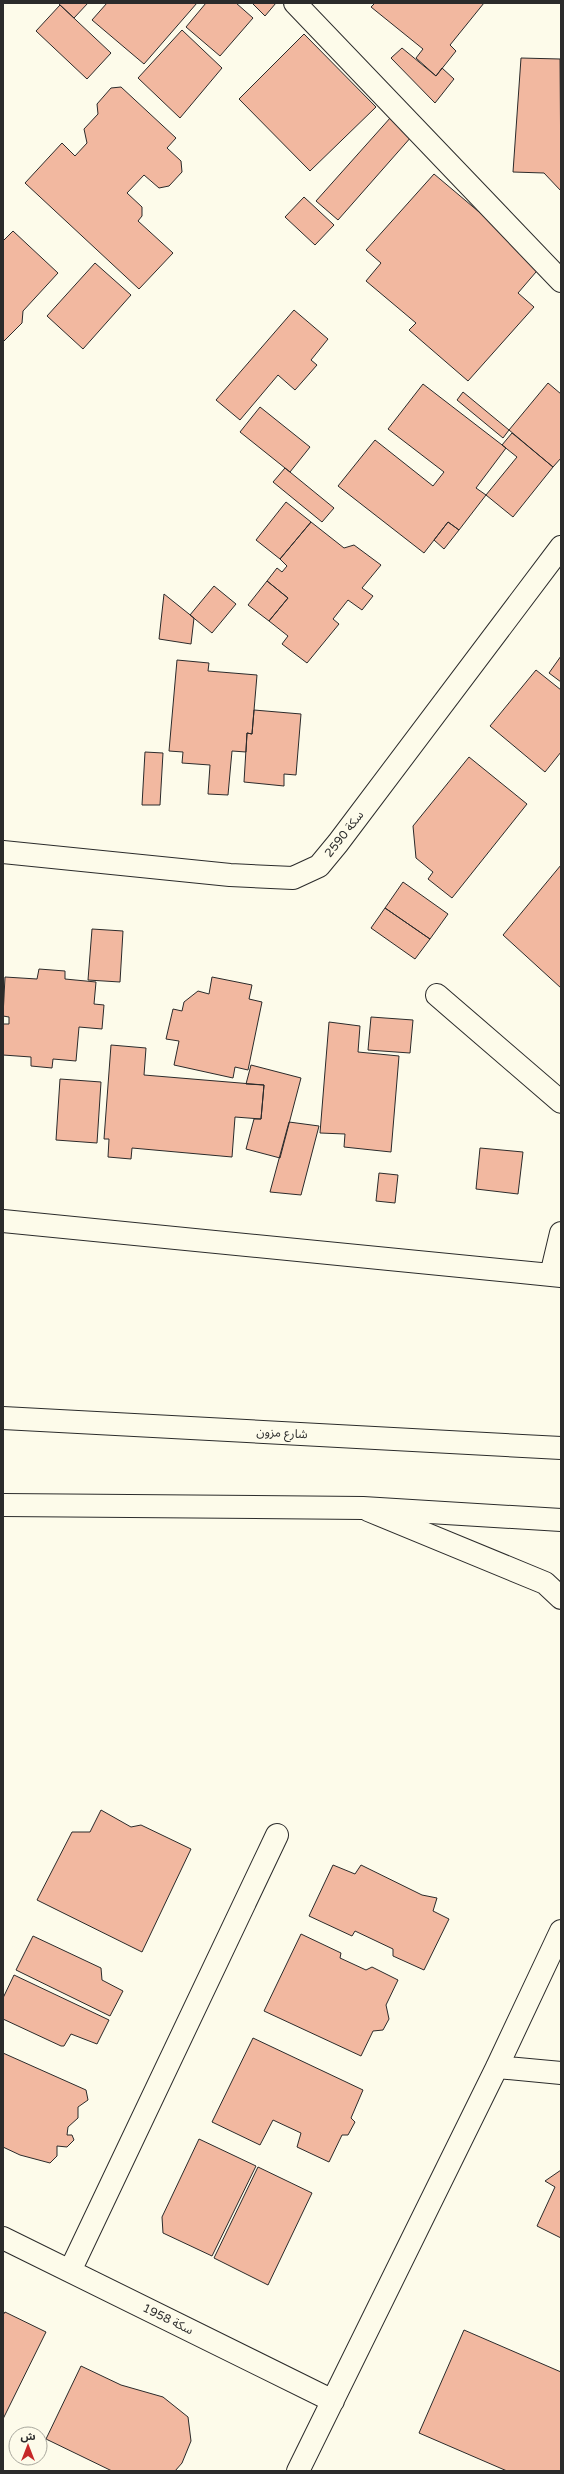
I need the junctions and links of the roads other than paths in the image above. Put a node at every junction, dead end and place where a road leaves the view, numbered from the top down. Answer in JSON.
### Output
{"nodes":[{"id":1,"x":295,"y":3,"type":"edge"},
{"id":2,"x":561,"y":281,"type":"edge"},
{"id":3,"x":560,"y":548,"type":"edge"},
{"id":4,"x":3,"y":852,"type":"edge"},
{"id":5,"x":437,"y":995,"type":"dead end"},
{"id":6,"x":561,"y":1102,"type":"edge"},
{"id":7,"x":3,"y":1221,"type":"edge"},
{"id":8,"x":561,"y":1232,"type":"edge"},
{"id":9,"x":556,"y":1276,"type":"edge"},
{"id":10,"x":3,"y":1418,"type":"edge"},
{"id":11,"x":561,"y":1448,"type":"edge"},
{"id":12,"x":3,"y":1505,"type":"edge"},
{"id":13,"x":363,"y":1508,"type":"junction"},
{"id":14,"x":561,"y":1520,"type":"edge"},
{"id":15,"x":561,"y":1598,"type":"edge"},
{"id":16,"x":277,"y":1835,"type":"dead end"},
{"id":17,"x":561,"y":1931,"type":"edge"},
{"id":18,"x":497,"y":2067,"type":"junction"},
{"id":19,"x":561,"y":2073,"type":"edge"},
{"id":20,"x":3,"y":2238,"type":"edge"},
{"id":21,"x":70,"y":2271,"type":"junction"},
{"id":22,"x":333,"y":2401,"type":"junction"},
{"id":23,"x":298,"y":2471,"type":"edge"}],
"edges":[{"from":1,"to":2,"type":"street"},
{"from":3,"to":4,"type":"street","name":"سكة 2590"},
{"from":5,"to":6,"type":"street"},
{"from":7,"to":9,"type":"street"},
{"from":8,"to":9,"type":"street"},
{"from":10,"to":11,"type":"street","name":"شارع مزون"},
{"from":12,"to":13,"type":"street"},
{"from":13,"to":14,"type":"street"},
{"from":13,"to":15,"type":"street"},
{"from":16,"to":21,"type":"street"},
{"from":17,"to":18,"type":"street"},
{"from":18,"to":19,"type":"street"},
{"from":18,"to":22,"type":"street"},
{"from":20,"to":21,"type":"street","name":"سكة 1958"},
{"from":21,"to":22,"type":"street","name":"سكة 1958"},
{"from":22,"to":23,"type":"street"}]}
